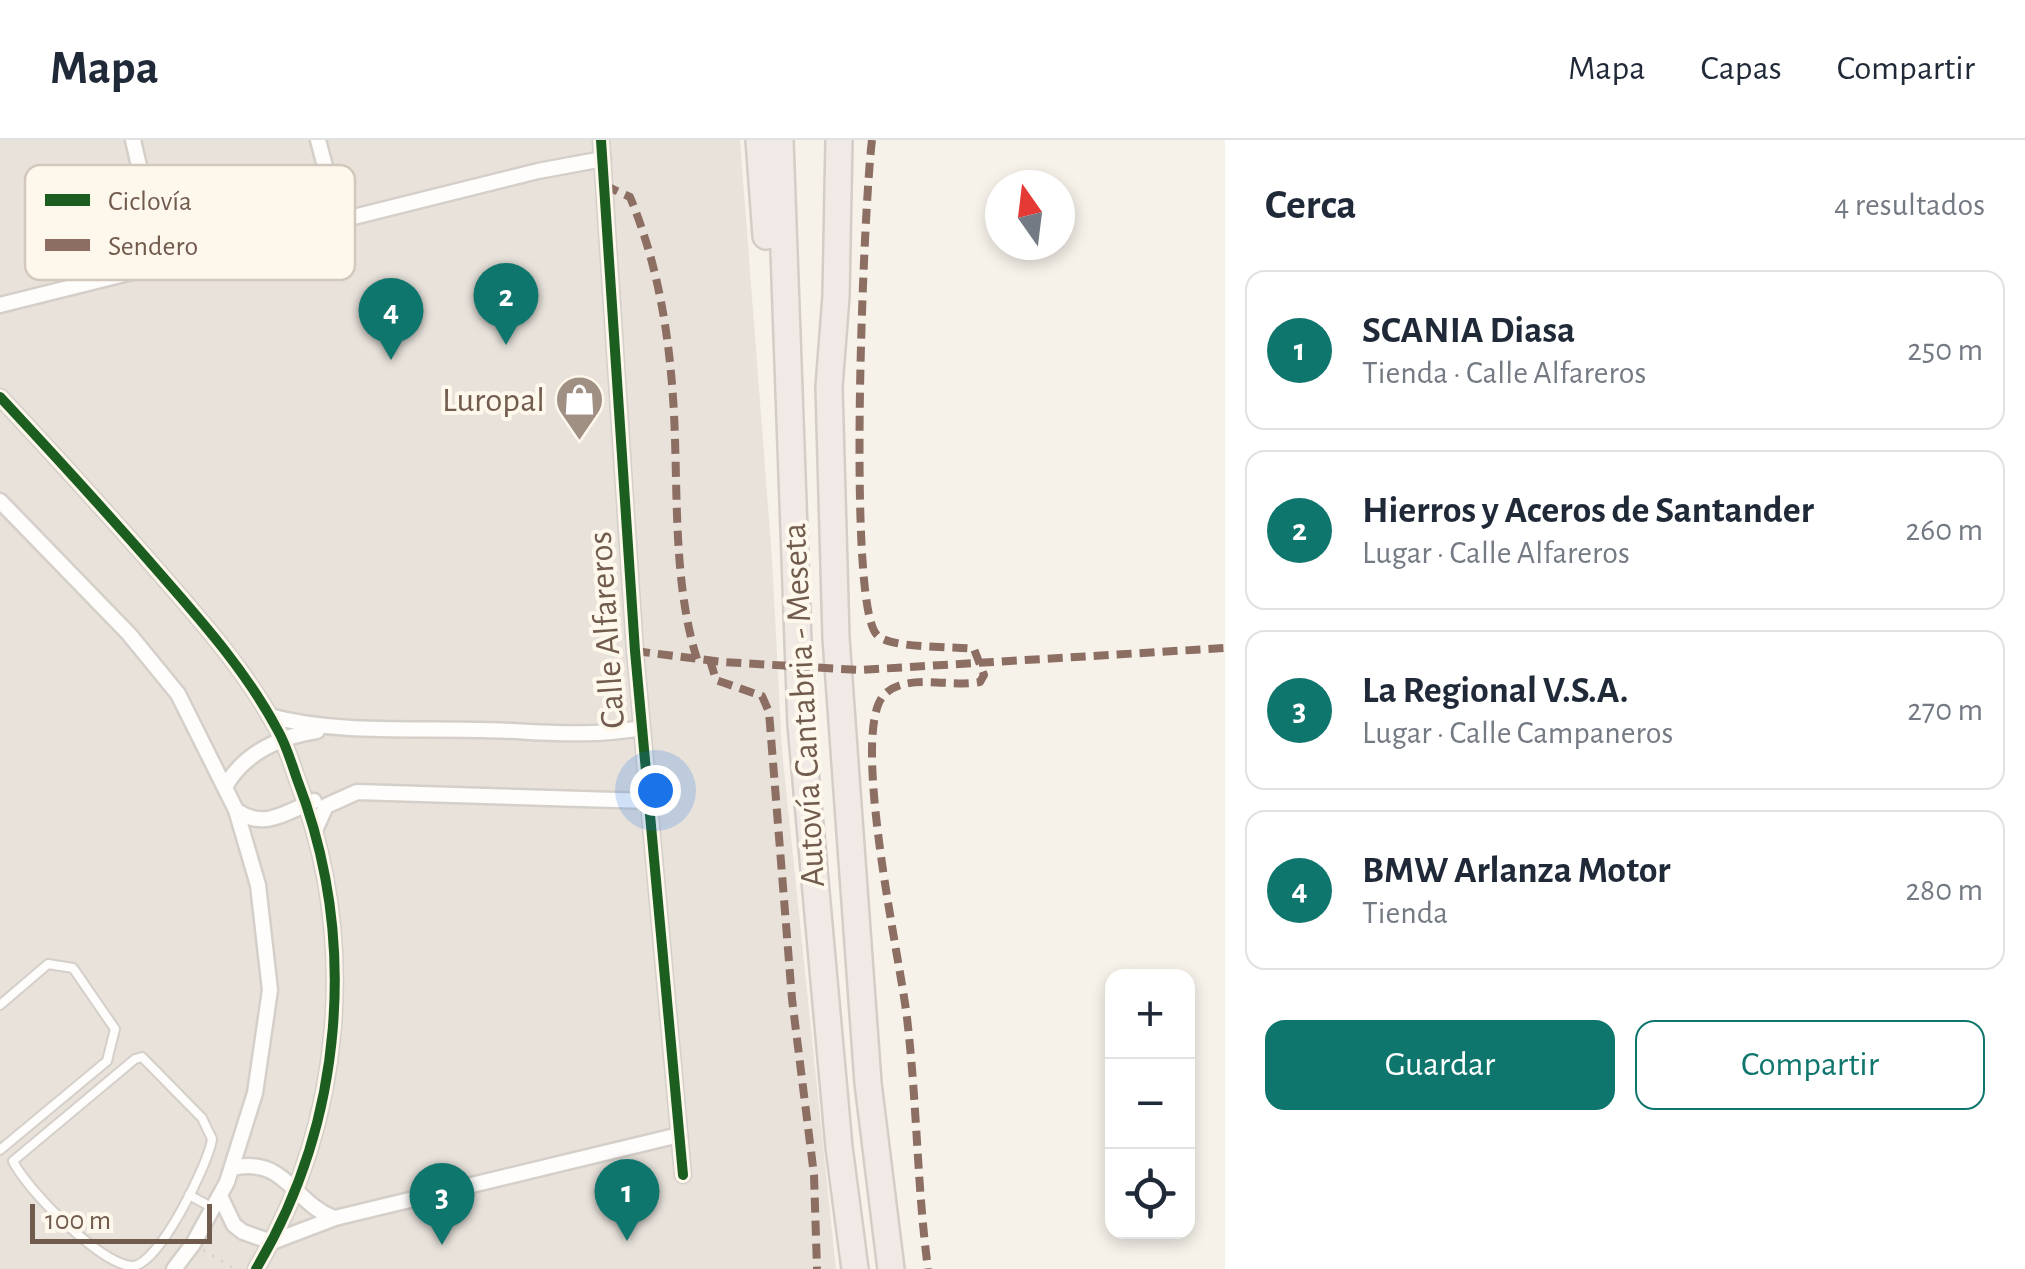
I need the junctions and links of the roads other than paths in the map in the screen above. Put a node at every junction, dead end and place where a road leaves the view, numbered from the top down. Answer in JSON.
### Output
{"nodes":[{"id":1,"x":132,"y":140,"type":"edge"},
{"id":2,"x":318,"y":140,"type":"edge"},
{"id":3,"x":602,"y":140,"type":"edge"},
{"id":4,"x":759,"y":140,"type":"edge"},
{"id":5,"x":780,"y":140,"type":"edge"},
{"id":6,"x":823,"y":140,"type":"edge"},
{"id":7,"x":838,"y":140,"type":"edge"},
{"id":8,"x":602,"y":159,"type":"junction"},
{"id":9,"x":138,"y":165,"type":"edge"},
{"id":10,"x":325,"y":165,"type":"edge"},
{"id":11,"x":355,"y":218,"type":"edge"},
{"id":12,"x":105,"y":280,"type":"edge"},
{"id":13,"x":0,"y":306,"type":"edge"},
{"id":14,"x":829,"y":387,"type":"junction"},
{"id":15,"x":0,"y":397,"type":"edge"},
{"id":16,"x":0,"y":501,"type":"edge"},
{"id":17,"x":269,"y":716,"type":"junction"},
{"id":18,"x":801,"y":725,"type":"junction"},
{"id":19,"x":642,"y":728,"type":"junction"},
{"id":20,"x":338,"y":729,"type":"junction"},
{"id":21,"x":282,"y":740,"type":"junction"},
{"id":22,"x":226,"y":787,"type":"junction"},
{"id":23,"x":357,"y":792,"type":"junction"},
{"id":24,"x":648,"y":800,"type":"junction"},
{"id":25,"x":307,"y":804,"type":"junction"},
{"id":26,"x":236,"y":810,"type":"junction"},
{"id":27,"x":315,"y":830,"type":"junction"},
{"id":28,"x":0,"y":1006,"type":"edge"},
{"id":29,"x":679,"y":1136,"type":"junction"},
{"id":30,"x":0,"y":1150,"type":"edge"},
{"id":31,"x":232,"y":1168,"type":"junction"},
{"id":32,"x":684,"y":1175,"type":"dead end"},
{"id":33,"x":297,"y":1191,"type":"junction"},
{"id":34,"x":189,"y":1195,"type":"junction"},
{"id":35,"x":217,"y":1202,"type":"junction"},
{"id":36,"x":335,"y":1218,"type":"junction"},
{"id":37,"x":272,"y":1242,"type":"junction"},
{"id":38,"x":174,"y":1269,"type":"edge"},
{"id":39,"x":256,"y":1269,"type":"edge"},
{"id":40,"x":855,"y":1269,"type":"edge"},
{"id":41,"x":892,"y":1269,"type":"edge"}],
"edges":[{"from":1,"to":9,"type":"street"},
{"from":2,"to":10,"type":"street"},
{"from":3,"to":8,"type":"street","name":"Calle Alfareros"},
{"from":4,"to":18,"type":"highway"},
{"from":5,"to":18,"type":"highway","name":"Autovía Cantabria - Meseta"},
{"from":6,"to":14,"type":"highway"},
{"from":7,"to":14,"type":"highway","name":"Autovía Cantabria - Meseta"},
{"from":8,"to":11,"type":"street"},
{"from":8,"to":19,"type":"street","name":"Calle Alfareros"},
{"from":12,"to":13,"type":"street"},
{"from":14,"to":41,"type":"highway","name":"Autovía Cantabria - Meseta"},
{"from":15,"to":17,"type":"street"},
{"from":16,"to":22,"type":"street"},
{"from":17,"to":20,"type":"street"},
{"from":17,"to":21,"type":"street"},
{"from":18,"to":40,"type":"highway","name":"Autovía Cantabria - Meseta"},
{"from":19,"to":20,"type":"street"},
{"from":19,"to":24,"type":"street","name":"Calle Alfareros"},
{"from":20,"to":21,"type":"street"},
{"from":21,"to":22,"type":"street"},
{"from":21,"to":25,"type":"street"},
{"from":22,"to":26,"type":"street"},
{"from":23,"to":24,"type":"street"},
{"from":23,"to":25,"type":"street"},
{"from":23,"to":27,"type":"street"},
{"from":24,"to":29,"type":"street","name":"Calle Alfareros"},
{"from":25,"to":26,"type":"street"},
{"from":25,"to":27,"type":"street"},
{"from":26,"to":31,"type":"street"},
{"from":27,"to":33,"type":"street"},
{"from":28,"to":30,"type":"lane"},
{"from":29,"to":32,"type":"street","name":"Calle Alfareros"},
{"from":29,"to":36,"type":"street"},
{"from":31,"to":33,"type":"street"},
{"from":31,"to":35,"type":"street"},
{"from":33,"to":36,"type":"street"},
{"from":33,"to":37,"type":"street"},
{"from":34,"to":34,"type":"lane"},
{"from":34,"to":35,"type":"lane"},
{"from":35,"to":37,"type":"street"},
{"from":35,"to":38,"type":"street"},
{"from":36,"to":37,"type":"street"},
{"from":37,"to":39,"type":"street"}]}
